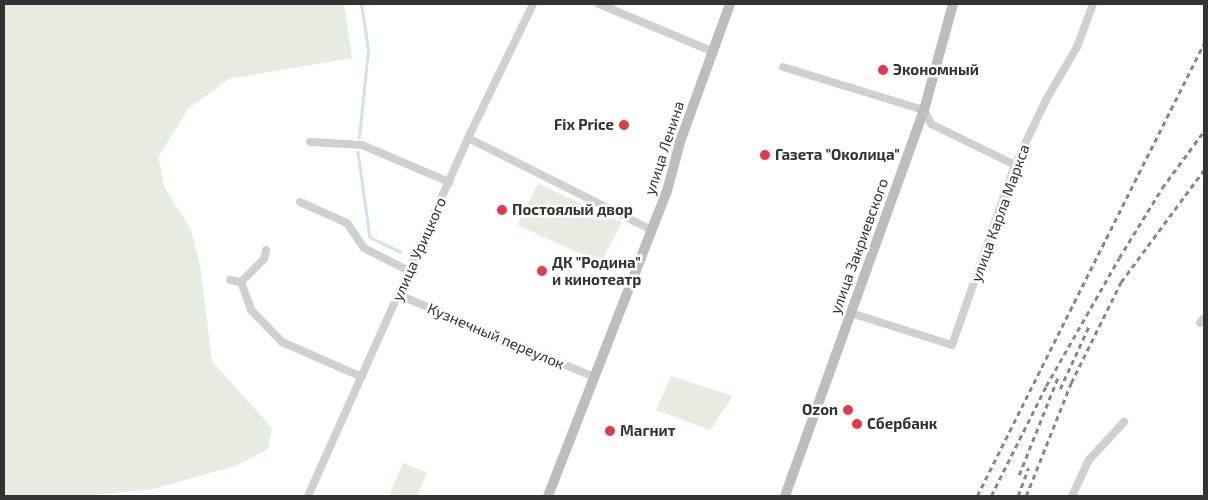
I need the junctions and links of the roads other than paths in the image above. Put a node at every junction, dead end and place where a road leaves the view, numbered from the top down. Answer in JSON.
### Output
{"nodes":[{"id":1,"x":533,"y":4,"type":"edge"},
{"id":2,"x":599,"y":4,"type":"edge"},
{"id":3,"x":730,"y":4,"type":"edge"},
{"id":4,"x":953,"y":4,"type":"edge"},
{"id":5,"x":1093,"y":4,"type":"edge"},
{"id":6,"x":714,"y":52,"type":"junction"},
{"id":7,"x":783,"y":67,"type":"dead end"},
{"id":8,"x":924,"y":110,"type":"junction"},
{"id":9,"x":468,"y":138,"type":"junction"},
{"id":10,"x":310,"y":142,"type":"dead end"},
{"id":11,"x":1015,"y":165,"type":"junction"},
{"id":12,"x":448,"y":182,"type":"junction"},
{"id":13,"x":300,"y":202,"type":"dead end"},
{"id":14,"x":652,"y":230,"type":"junction"},
{"id":15,"x":266,"y":250,"type":"dead end"},
{"id":16,"x":409,"y":271,"type":"junction"},
{"id":17,"x":230,"y":280,"type":"dead end"},
{"id":18,"x":241,"y":282,"type":"junction"},
{"id":19,"x":399,"y":295,"type":"junction"},
{"id":20,"x":851,"y":313,"type":"junction"},
{"id":21,"x":362,"y":377,"type":"junction"},
{"id":22,"x":594,"y":378,"type":"junction"},
{"id":23,"x":1124,"y":422,"type":"dead end"},
{"id":24,"x":308,"y":496,"type":"edge"},
{"id":25,"x":548,"y":496,"type":"edge"},
{"id":26,"x":786,"y":496,"type":"edge"},
{"id":27,"x":1072,"y":496,"type":"edge"}],
"edges":[{"from":1,"to":9,"type":"street","name":"улица Урицкого"},
{"from":2,"to":6,"type":"street"},
{"from":3,"to":6,"type":"main road","name":"улица Ленина"},
{"from":4,"to":8,"type":"main road","name":"улица Закриевского"},
{"from":5,"to":11,"type":"street","name":"улица Карла Маркса"},
{"from":6,"to":14,"type":"main road","name":"улица Ленина"},
{"from":7,"to":8,"type":"street"},
{"from":8,"to":11,"type":"street"},
{"from":8,"to":20,"type":"main road","name":"улица Закриевского"},
{"from":9,"to":12,"type":"street","name":"улица Урицкого"},
{"from":9,"to":14,"type":"street"},
{"from":10,"to":12,"type":"street"},
{"from":11,"to":20,"type":"street","name":"улица Карла Маркса"},
{"from":12,"to":16,"type":"street","name":"улица Урицкого"},
{"from":13,"to":16,"type":"street"},
{"from":14,"to":22,"type":"main road","name":"улица Ленина"},
{"from":15,"to":18,"type":"street"},
{"from":16,"to":19,"type":"street","name":"улица Урицкого"},
{"from":17,"to":18,"type":"street"},
{"from":18,"to":21,"type":"street"},
{"from":19,"to":21,"type":"street","name":"улица Урицкого"},
{"from":19,"to":22,"type":"street","name":"Кузнечный переулок"},
{"from":20,"to":26,"type":"main road","name":"улица Закриевского"},
{"from":21,"to":24,"type":"street","name":"улица Урицкого"},
{"from":22,"to":25,"type":"main road","name":"улица Ленина"},
{"from":23,"to":27,"type":"street"}]}
